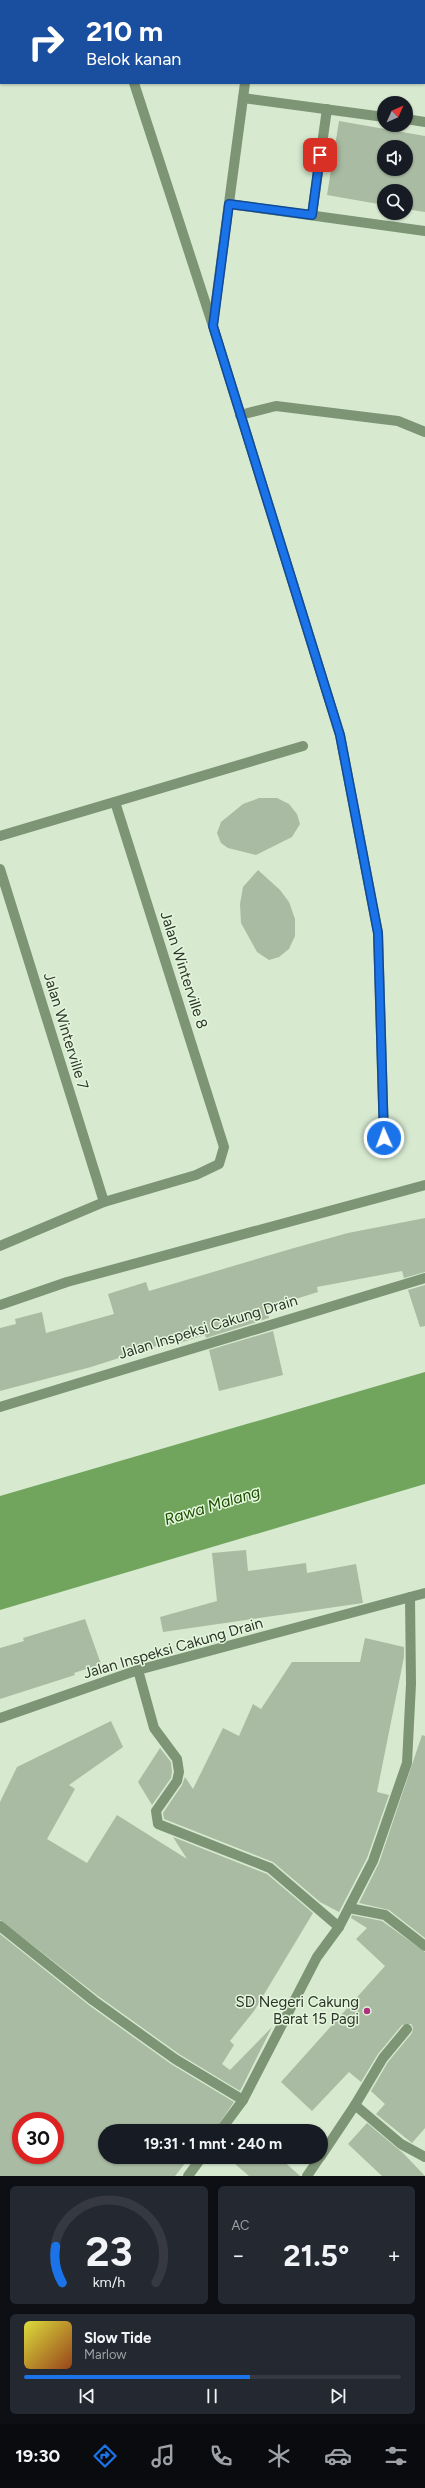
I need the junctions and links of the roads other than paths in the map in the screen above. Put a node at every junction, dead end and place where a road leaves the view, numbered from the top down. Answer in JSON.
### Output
{"nodes":[{"id":1,"x":134,"y":84,"type":"edge"},
{"id":2,"x":245,"y":84,"type":"edge"},
{"id":3,"x":243,"y":98,"type":"junction"},
{"id":4,"x":326,"y":109,"type":"junction"},
{"id":5,"x":377,"y":115,"type":"edge"},
{"id":6,"x":413,"y":120,"type":"edge"},
{"id":7,"x":425,"y":122,"type":"edge"},
{"id":8,"x":229,"y":204,"type":"junction"},
{"id":9,"x":312,"y":215,"type":"junction"},
{"id":10,"x":425,"y":231,"type":"edge"},
{"id":11,"x":213,"y":326,"type":"junction"},
{"id":12,"x":240,"y":415,"type":"junction"},
{"id":13,"x":424,"y":429,"type":"edge"},
{"id":14,"x":303,"y":746,"type":"dead end"},
{"id":15,"x":115,"y":802,"type":"junction"},
{"id":16,"x":0,"y":836,"type":"edge"},
{"id":17,"x":0,"y":869,"type":"edge"},
{"id":18,"x":384,"y":1138,"type":"dead end"},
{"id":19,"x":425,"y":1186,"type":"edge"},
{"id":20,"x":104,"y":1202,"type":"junction"},
{"id":21,"x":0,"y":1246,"type":"edge"},
{"id":22,"x":425,"y":1278,"type":"edge"},
{"id":23,"x":0,"y":1305,"type":"edge"},
{"id":24,"x":0,"y":1407,"type":"edge"},
{"id":25,"x":425,"y":1593,"type":"edge"},
{"id":26,"x":410,"y":1597,"type":"junction"},
{"id":27,"x":138,"y":1670,"type":"junction"},
{"id":28,"x":0,"y":1718,"type":"edge"},
{"id":29,"x":349,"y":1908,"type":"junction"},
{"id":30,"x":0,"y":1926,"type":"edge"},
{"id":31,"x":339,"y":1927,"type":"junction"},
{"id":32,"x":425,"y":1946,"type":"edge"},
{"id":33,"x":407,"y":2028,"type":"dead end"},
{"id":34,"x":243,"y":2100,"type":"junction"},
{"id":35,"x":355,"y":2105,"type":"junction"},
{"id":36,"x":225,"y":2124,"type":"edge"},
{"id":37,"x":328,"y":2146,"type":"edge"},
{"id":38,"x":425,"y":2157,"type":"edge"},
{"id":39,"x":197,"y":2164,"type":"edge"},
{"id":40,"x":315,"y":2164,"type":"edge"},
{"id":41,"x":188,"y":2176,"type":"edge"},
{"id":42,"x":307,"y":2176,"type":"edge"}],
"edges":[{"from":1,"to":11,"type":"street"},
{"from":2,"to":3,"type":"street"},
{"from":3,"to":4,"type":"street"},
{"from":3,"to":8,"type":"street"},
{"from":4,"to":5,"type":"street"},
{"from":4,"to":9,"type":"street"},
{"from":6,"to":7,"type":"street"},
{"from":8,"to":9,"type":"street"},
{"from":8,"to":11,"type":"street"},
{"from":9,"to":10,"type":"street"},
{"from":11,"to":12,"type":"street"},
{"from":12,"to":13,"type":"street"},
{"from":12,"to":18,"type":"street"},
{"from":14,"to":15,"type":"street"},
{"from":15,"to":16,"type":"street"},
{"from":15,"to":20,"type":"street","name":"Jalan Winterville 8"},
{"from":17,"to":20,"type":"street","name":"Jalan Winterville 7"},
{"from":19,"to":23,"type":"street"},
{"from":20,"to":21,"type":"street"},
{"from":22,"to":24,"type":"street","name":"Jalan Inspeksi Cakung Drain"},
{"from":25,"to":26,"type":"street","name":"Jalan Inspeksi Cakung Drain"},
{"from":26,"to":27,"type":"street","name":"Jalan Inspeksi Cakung Drain"},
{"from":26,"to":29,"type":"street"},
{"from":27,"to":28,"type":"street","name":"Jalan Inspeksi Cakung Drain"},
{"from":27,"to":31,"type":"street"},
{"from":29,"to":31,"type":"street"},
{"from":29,"to":32,"type":"street"},
{"from":30,"to":34,"type":"street"},
{"from":31,"to":34,"type":"street"},
{"from":33,"to":35,"type":"street"},
{"from":34,"to":36,"type":"street"},
{"from":35,"to":37,"type":"street"},
{"from":35,"to":38,"type":"street"},
{"from":39,"to":41,"type":"street"},
{"from":40,"to":42,"type":"street"}]}
